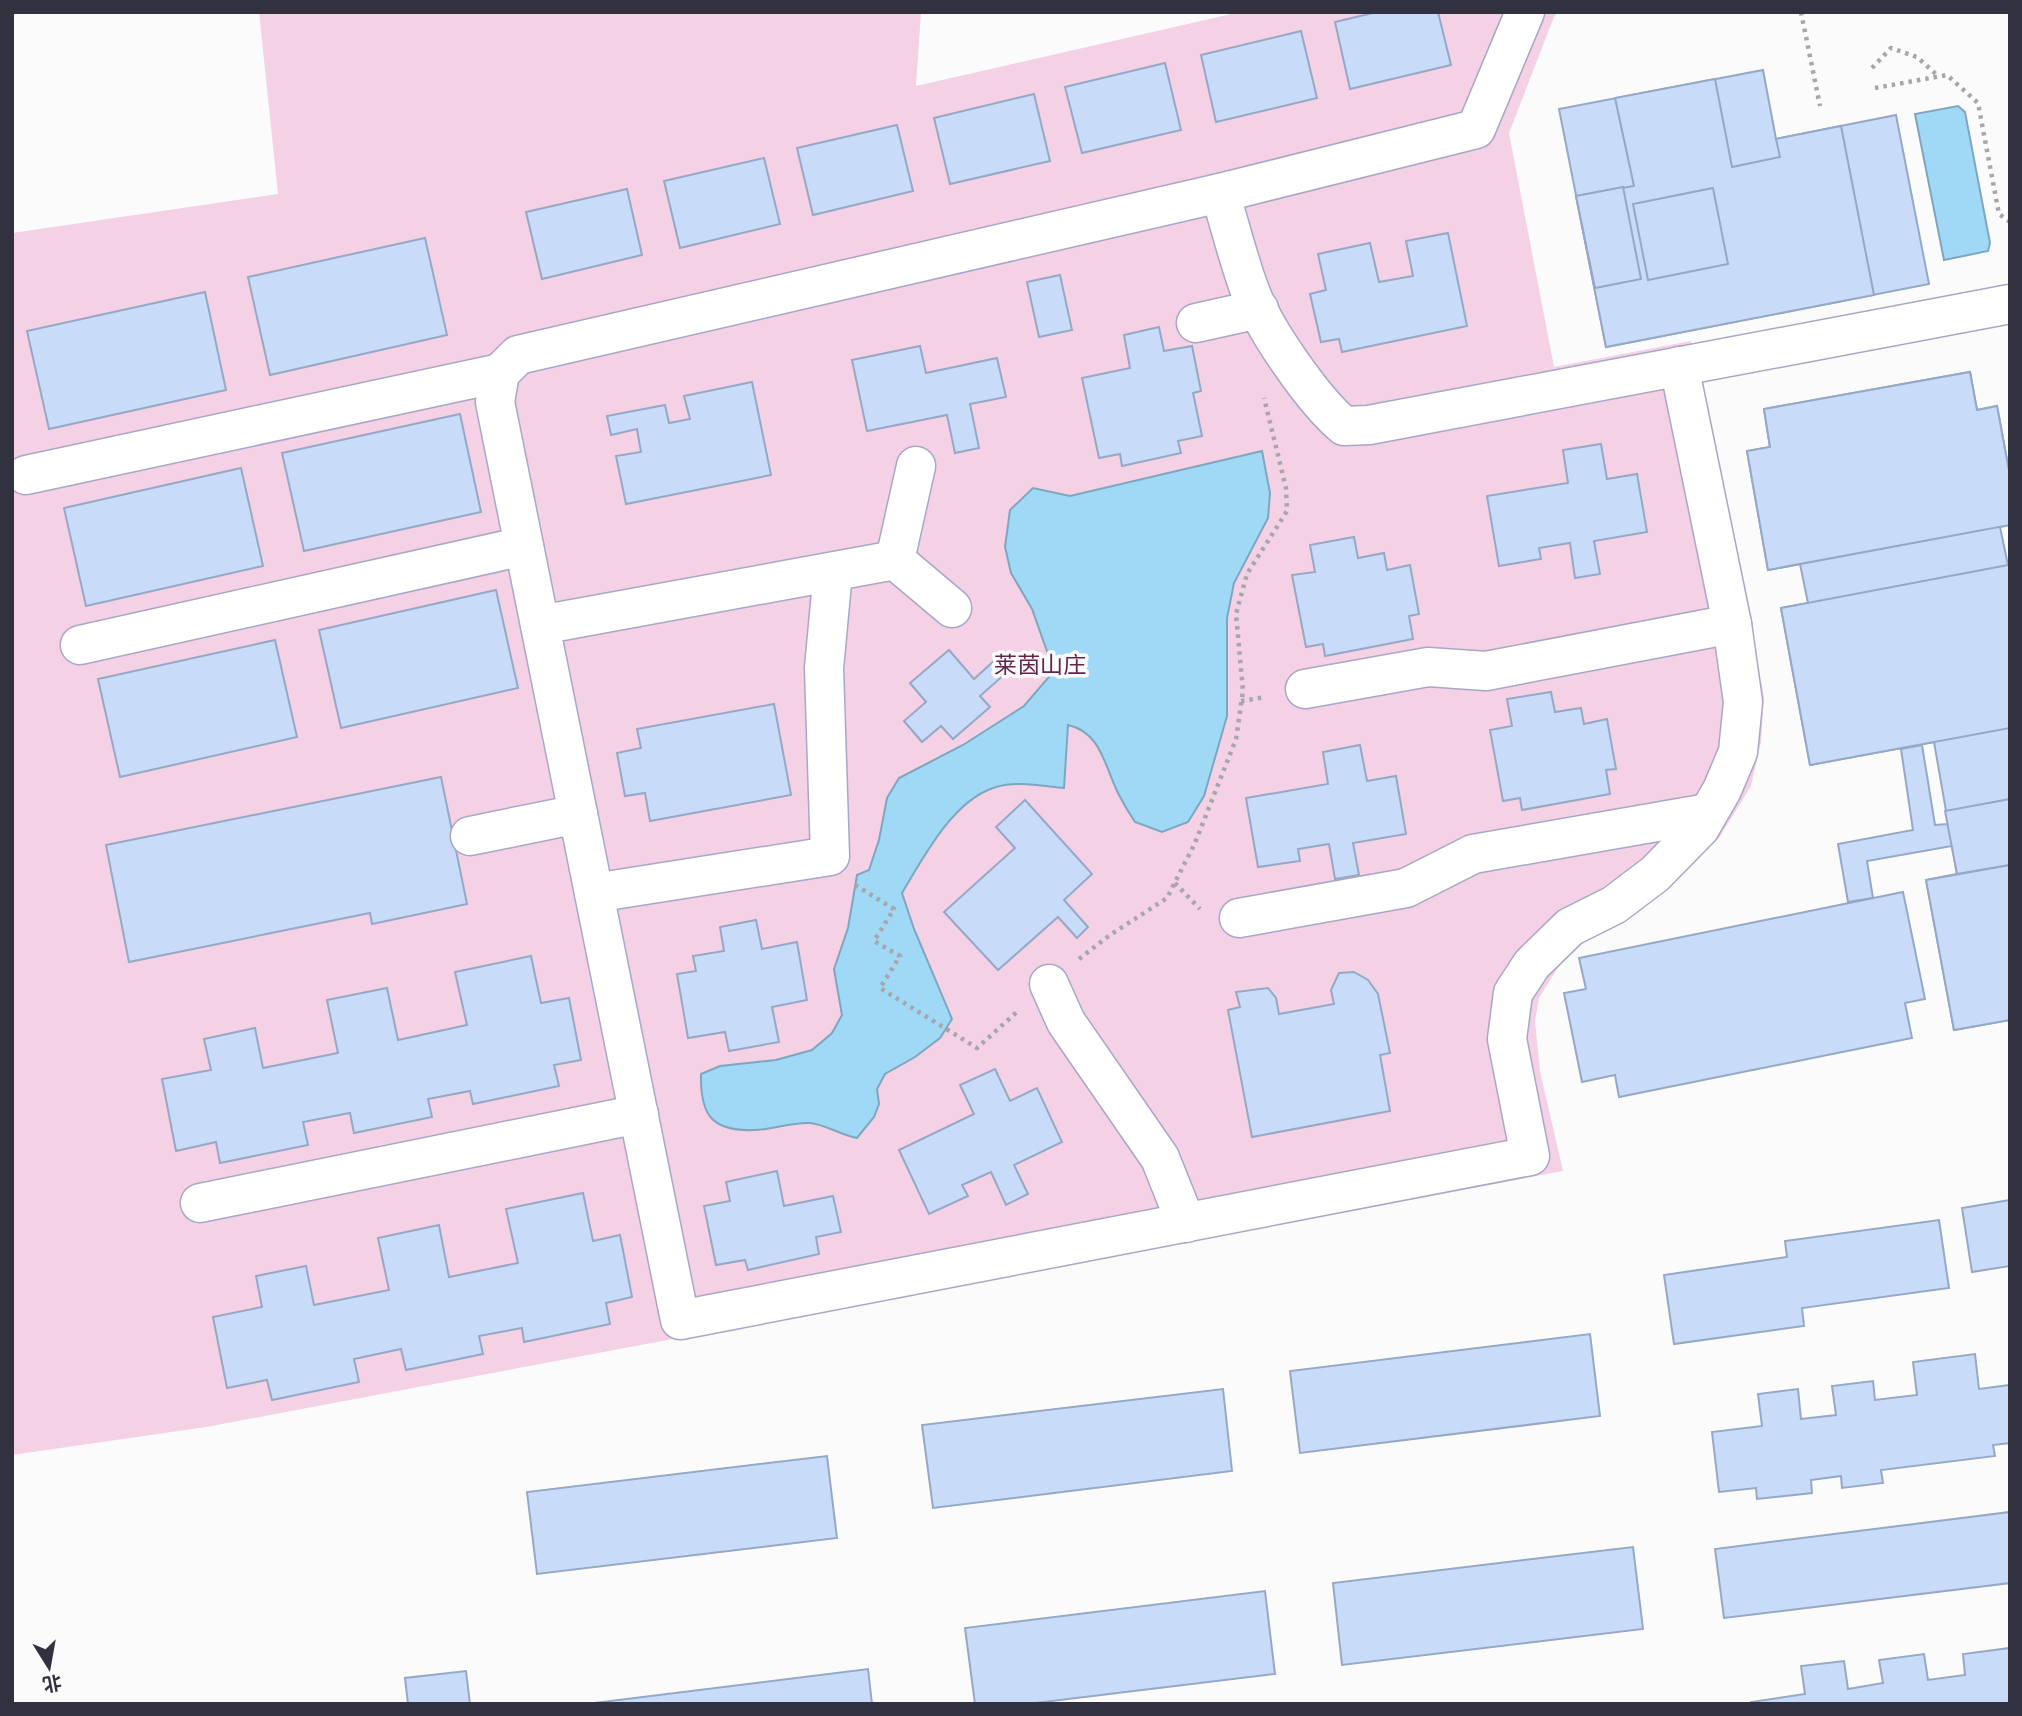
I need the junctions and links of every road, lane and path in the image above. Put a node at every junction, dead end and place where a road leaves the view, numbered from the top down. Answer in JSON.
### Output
{"nodes":[{"id":1,"x":1525,"y":12,"type":"edge"},
{"id":2,"x":1801,"y":12,"type":"edge"},
{"id":3,"x":1872,"y":68,"type":"dead end"},
{"id":4,"x":1938,"y":76,"type":"junction"},
{"id":5,"x":1875,"y":88,"type":"dead end"},
{"id":6,"x":1820,"y":106,"type":"dead end"},
{"id":7,"x":1220,"y":193,"type":"junction"},
{"id":8,"x":2010,"y":222,"type":"edge"},
{"id":9,"x":2010,"y":304,"type":"edge"},
{"id":10,"x":1259,"y":309,"type":"junction"},
{"id":11,"x":1196,"y":323,"type":"dead end"},
{"id":12,"x":1679,"y":366,"type":"junction"},
{"id":13,"x":500,"y":373,"type":"junction"},
{"id":14,"x":1263,"y":394,"type":"dead end"},
{"id":15,"x":916,"y":466,"type":"dead end"},
{"id":16,"x":26,"y":475,"type":"dead end"},
{"id":17,"x":524,"y":546,"type":"junction"},
{"id":18,"x":895,"y":560,"type":"junction"},
{"id":19,"x":833,"y":572,"type":"junction"},
{"id":20,"x":952,"y":608,"type":"dead end"},
{"id":21,"x":1732,"y":624,"type":"junction"},
{"id":22,"x":540,"y":625,"type":"junction"},
{"id":23,"x":80,"y":645,"type":"dead end"},
{"id":24,"x":1305,"y":689,"type":"dead end"},
{"id":25,"x":1708,"y":813,"type":"junction"},
{"id":26,"x":578,"y":814,"type":"junction"},
{"id":27,"x":470,"y":836,"type":"dead end"},
{"id":28,"x":844,"y":879,"type":"dead end"},
{"id":29,"x":594,"y":893,"type":"junction"},
{"id":30,"x":1239,"y":918,"type":"dead end"},
{"id":31,"x":1049,"y":984,"type":"junction"},
{"id":32,"x":639,"y":1114,"type":"junction"},
{"id":33,"x":200,"y":1203,"type":"dead end"},
{"id":34,"x":1186,"y":1223,"type":"junction"}],
"edges":[{"from":1,"to":7,"type":"lane"},
{"from":2,"to":6,"type":"path"},
{"from":3,"to":4,"type":"path"},
{"from":4,"to":5,"type":"path"},
{"from":4,"to":8,"type":"path"},
{"from":7,"to":10,"type":"lane"},
{"from":7,"to":13,"type":"lane"},
{"from":9,"to":12,"type":"lane"},
{"from":10,"to":11,"type":"lane"},
{"from":10,"to":12,"type":"lane"},
{"from":12,"to":21,"type":"lane"},
{"from":13,"to":16,"type":"lane"},
{"from":13,"to":17,"type":"lane"},
{"from":14,"to":31,"type":"path"},
{"from":15,"to":18,"type":"lane"},
{"from":17,"to":22,"type":"lane"},
{"from":17,"to":23,"type":"lane"},
{"from":18,"to":19,"type":"lane"},
{"from":18,"to":20,"type":"lane"},
{"from":19,"to":22,"type":"lane"},
{"from":19,"to":29,"type":"lane"},
{"from":21,"to":24,"type":"lane"},
{"from":21,"to":25,"type":"lane"},
{"from":22,"to":26,"type":"lane"},
{"from":25,"to":30,"type":"lane"},
{"from":25,"to":34,"type":"lane"},
{"from":26,"to":27,"type":"lane"},
{"from":26,"to":29,"type":"lane"},
{"from":28,"to":31,"type":"path"},
{"from":29,"to":32,"type":"lane"},
{"from":31,"to":34,"type":"lane"},
{"from":32,"to":33,"type":"lane"},
{"from":32,"to":34,"type":"lane"}]}
